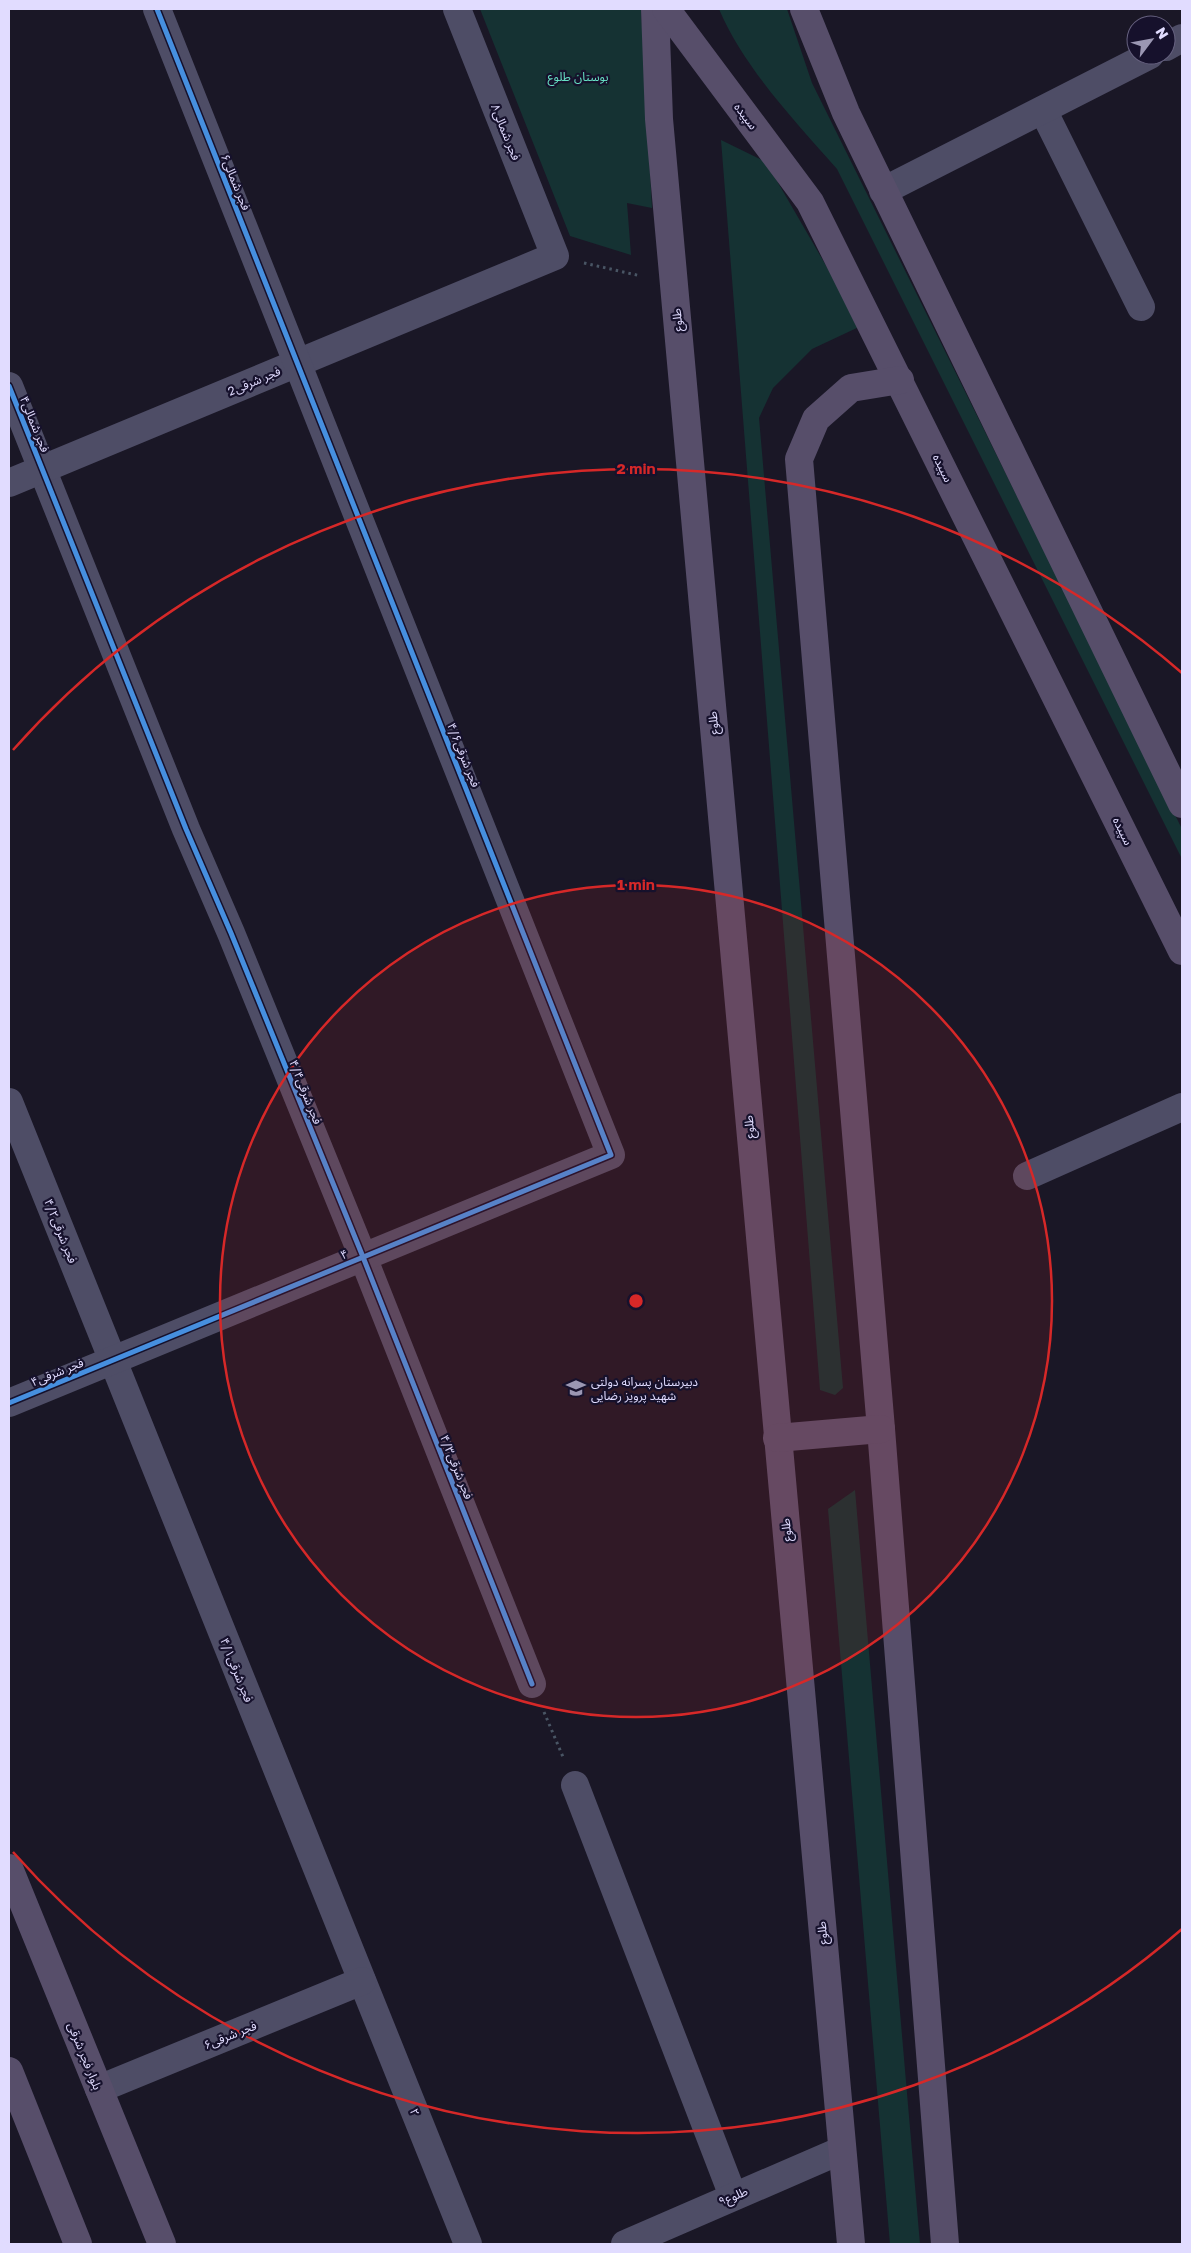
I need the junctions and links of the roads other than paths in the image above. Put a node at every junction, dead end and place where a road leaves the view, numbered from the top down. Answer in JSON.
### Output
{"nodes":[{"id":1,"x":157,"y":9,"type":"edge"},
{"id":2,"x":457,"y":9,"type":"edge"},
{"id":3,"x":656,"y":9,"type":"edge"},
{"id":4,"x":666,"y":9,"type":"edge"},
{"id":5,"x":804,"y":9,"type":"edge"},
{"id":6,"x":1131,"y":65,"type":"edge"},
{"id":7,"x":1043,"y":110,"type":"junction"},
{"id":8,"x":884,"y":191,"type":"junction"},
{"id":9,"x":555,"y":256,"type":"joint"},
{"id":10,"x":1141,"y":307,"type":"dead end"},
{"id":11,"x":298,"y":363,"type":"junction"},
{"id":12,"x":900,"y":380,"type":"junction"},
{"id":13,"x":9,"y":386,"type":"edge"},
{"id":14,"x":42,"y":469,"type":"junction"},
{"id":15,"x":9,"y":483,"type":"edge"},
{"id":16,"x":1182,"y":804,"type":"edge"},
{"id":17,"x":231,"y":933,"type":"joint"},
{"id":18,"x":1182,"y":951,"type":"edge"},
{"id":19,"x":9,"y":1102,"type":"edge"},
{"id":20,"x":1182,"y":1107,"type":"edge"},
{"id":21,"x":612,"y":1155,"type":"joint"},
{"id":22,"x":1027,"y":1176,"type":"dead end"},
{"id":23,"x":363,"y":1257,"type":"junction"},
{"id":24,"x":112,"y":1360,"type":"junction"},
{"id":25,"x":9,"y":1403,"type":"edge"},
{"id":26,"x":881,"y":1429,"type":"junction"},
{"id":27,"x":777,"y":1438,"type":"junction"},
{"id":28,"x":532,"y":1684,"type":"road end"},
{"id":29,"x":575,"y":1785,"type":"road end"},
{"id":30,"x":9,"y":1868,"type":"edge"},
{"id":31,"x":362,"y":1981,"type":"junction"},
{"id":32,"x":9,"y":2071,"type":"edge"},
{"id":33,"x":99,"y":2089,"type":"junction"},
{"id":34,"x":842,"y":2150,"type":"junction"},
{"id":35,"x":733,"y":2196,"type":"junction"},
{"id":36,"x":78,"y":2244,"type":"edge"},
{"id":37,"x":162,"y":2244,"type":"edge"},
{"id":38,"x":468,"y":2244,"type":"edge"},
{"id":39,"x":625,"y":2244,"type":"edge"},
{"id":40,"x":851,"y":2244,"type":"edge"},
{"id":41,"x":945,"y":2244,"type":"edge"}],
"edges":[{"from":1,"to":11,"type":"street","name":"فجر شمالی۶"},
{"from":2,"to":9,"type":"street","name":"فجر شمالی۸"},
{"from":3,"to":27,"type":"main road","name":"طلوع"},
{"from":4,"to":12,"type":"main road","name":"سپیده"},
{"from":5,"to":8,"type":"main road"},
{"from":6,"to":7,"type":"street"},
{"from":7,"to":8,"type":"street"},
{"from":7,"to":10,"type":"street"},
{"from":8,"to":16,"type":"main road"},
{"from":9,"to":11,"type":"street","name":"2فجر شرقی"},
{"from":11,"to":14,"type":"street","name":"2فجر شرقی"},
{"from":11,"to":21,"type":"street","name":"فجر شرقی۴/۶"},
{"from":12,"to":18,"type":"main road","name":"سپیده"},
{"from":12,"to":26,"type":"main road"},
{"from":13,"to":14,"type":"street","name":"فجر شمالی۴"},
{"from":14,"to":15,"type":"street","name":"2فجر شرقی"},
{"from":14,"to":17,"type":"street","name":"فجر شمالی۴"},
{"from":17,"to":23,"type":"street","name":"فجر شرقی۴/۴"},
{"from":19,"to":24,"type":"street","name":"فجر شرقی۴/۲"},
{"from":20,"to":22,"type":"street"},
{"from":21,"to":23,"type":"street","name":"۴"},
{"from":23,"to":24,"type":"street","name":"۴"},
{"from":23,"to":28,"type":"street","name":"فجر شرقی۴/۳"},
{"from":24,"to":25,"type":"street","name":"فجر شرقی۴"},
{"from":24,"to":31,"type":"street","name":"فجر شرقی۴/۱"},
{"from":26,"to":27,"type":"main road"},
{"from":26,"to":41,"type":"main road"},
{"from":27,"to":34,"type":"main road","name":"طلوع"},
{"from":29,"to":35,"type":"street"},
{"from":30,"to":33,"type":"main road","name":"بلوار فجر شرقی"},
{"from":31,"to":33,"type":"street","name":"فجر شرقی۶"},
{"from":31,"to":38,"type":"street","name":"۲"},
{"from":32,"to":36,"type":"main road"},
{"from":33,"to":37,"type":"main road","name":"بلوار فجر شرقی"},
{"from":34,"to":35,"type":"street","name":"طلوع۹"},
{"from":34,"to":40,"type":"main road","name":"طلوع"},
{"from":35,"to":39,"type":"street","name":"طلوع۹"}]}
